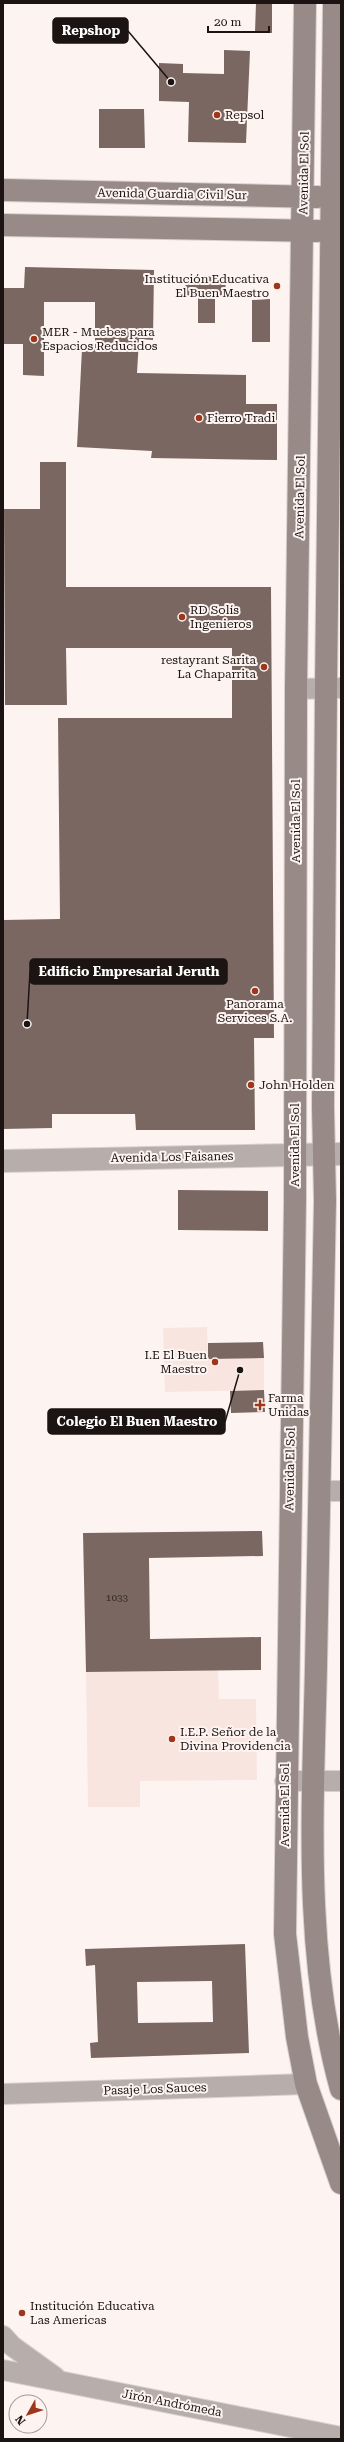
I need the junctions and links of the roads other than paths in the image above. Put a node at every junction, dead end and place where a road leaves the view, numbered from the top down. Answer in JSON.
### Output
{"nodes":[{"id":1,"x":305,"y":3,"type":"edge"},
{"id":2,"x":334,"y":3,"type":"edge"},
{"id":3,"x":3,"y":190,"type":"edge"},
{"id":4,"x":304,"y":196,"type":"junction"},
{"id":5,"x":337,"y":198,"type":"edge"},
{"id":6,"x":3,"y":226,"type":"edge"},
{"id":7,"x":303,"y":230,"type":"junction"},
{"id":8,"x":337,"y":231,"type":"edge"},
{"id":9,"x":302,"y":370,"type":"junction"},
{"id":10,"x":331,"y":372,"type":"junction"},
{"id":11,"x":296,"y":688,"type":"junction"},
{"id":12,"x":333,"y":688,"type":"edge"},
{"id":13,"x":295,"y":1154,"type":"junction"},
{"id":14,"x":332,"y":1154,"type":"edge"},
{"id":15,"x":3,"y":1161,"type":"edge"},
{"id":16,"x":330,"y":1491,"type":"edge"},
{"id":17,"x":314,"y":1780,"type":"junction"},
{"id":18,"x":285,"y":1781,"type":"junction"},
{"id":19,"x":341,"y":1781,"type":"edge"},
{"id":20,"x":306,"y":2084,"type":"junction"},
{"id":21,"x":341,"y":2089,"type":"edge"},
{"id":22,"x":3,"y":2094,"type":"edge"},
{"id":23,"x":341,"y":2183,"type":"edge"},
{"id":24,"x":3,"y":2336,"type":"edge"},
{"id":25,"x":3,"y":2370,"type":"edge"},
{"id":26,"x":60,"y":2381,"type":"junction"},
{"id":27,"x":341,"y":2437,"type":"edge"}],
"edges":[{"from":1,"to":4,"type":"main road","name":"Avenida El Sol"},
{"from":2,"to":5,"type":"main road"},
{"from":3,"to":4,"type":"main road","name":"Avenida Guardia Civil Sur"},
{"from":4,"to":5,"type":"main road","name":"Avenida Guardia Civil Sur"},
{"from":4,"to":7,"type":"main road","name":"Avenida El Sol"},
{"from":5,"to":8,"type":"main road"},
{"from":6,"to":7,"type":"main road"},
{"from":7,"to":8,"type":"main road"},
{"from":7,"to":9,"type":"main road","name":"Avenida El Sol"},
{"from":8,"to":10,"type":"main road"},
{"from":9,"to":10,"type":"main road"},
{"from":9,"to":11,"type":"main road","name":"Avenida El Sol"},
{"from":10,"to":12,"type":"main road"},
{"from":11,"to":12,"type":"street"},
{"from":11,"to":13,"type":"main road","name":"Avenida El Sol"},
{"from":12,"to":14,"type":"main road"},
{"from":13,"to":14,"type":"street","name":"Avenida Los Faisanes"},
{"from":13,"to":15,"type":"street","name":"Avenida Los Faisanes"},
{"from":13,"to":18,"type":"main road","name":"Avenida El Sol"},
{"from":14,"to":16,"type":"main road"},
{"from":16,"to":17,"type":"main road"},
{"from":17,"to":18,"type":"street"},
{"from":17,"to":19,"type":"street"},
{"from":17,"to":21,"type":"main road"},
{"from":18,"to":20,"type":"main road","name":"Avenida El Sol"},
{"from":20,"to":22,"type":"street","name":"Pasaje Los Sauces"},
{"from":20,"to":23,"type":"main road","name":"Avenida El Sol"},
{"from":24,"to":26,"type":"street"},
{"from":25,"to":26,"type":"street","name":"Jirón Andrómeda"},
{"from":26,"to":27,"type":"street","name":"Jirón Andrómeda"}]}
